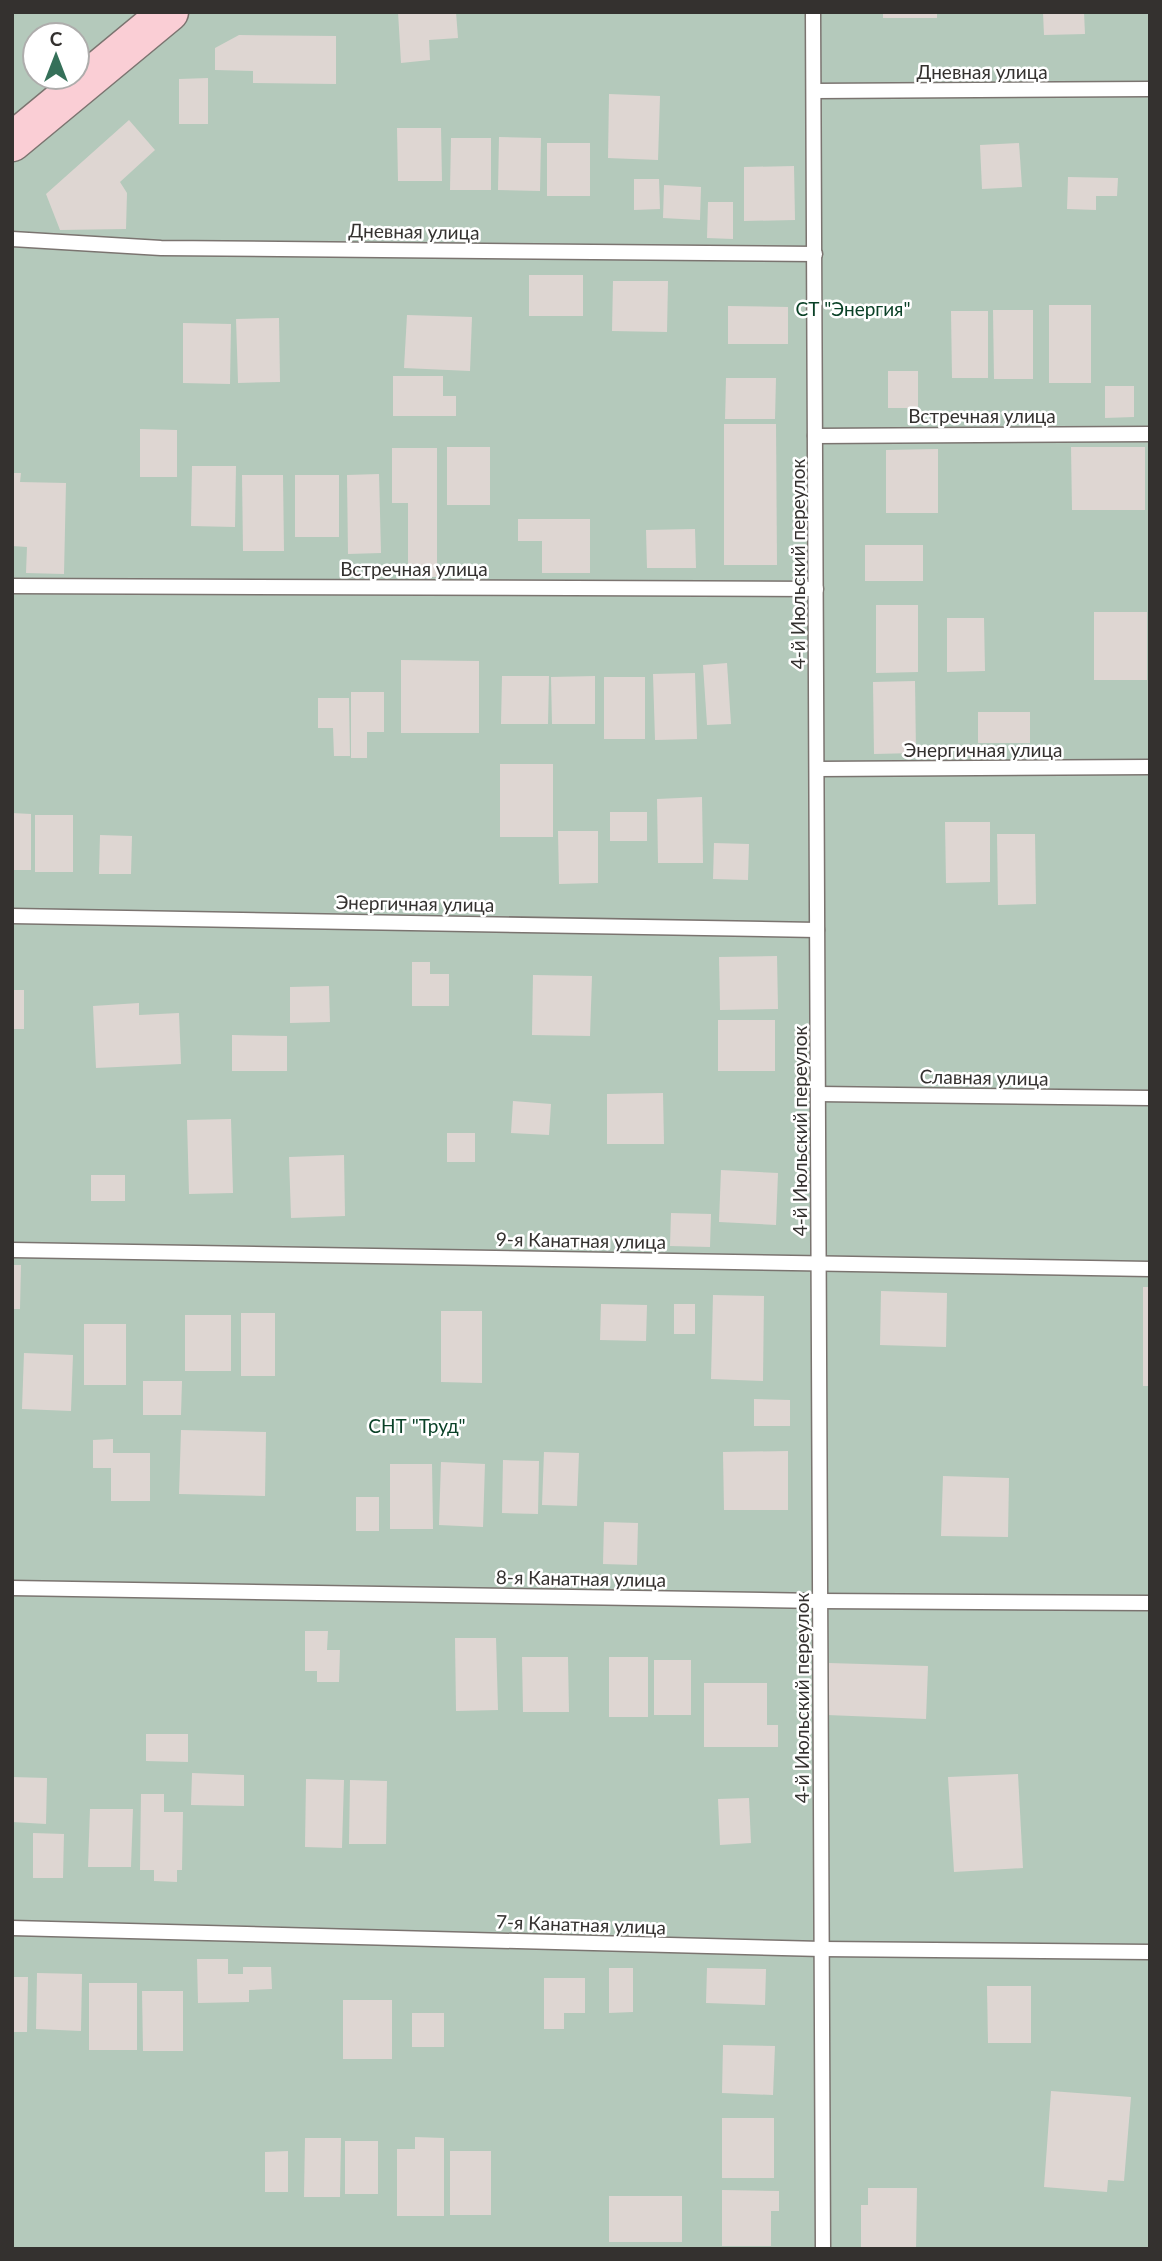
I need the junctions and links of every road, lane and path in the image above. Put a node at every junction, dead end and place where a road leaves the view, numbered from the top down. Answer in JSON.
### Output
{"nodes":[{"id":1,"x":170,"y":12,"type":"edge"},
{"id":2,"x":813,"y":12,"type":"edge"},
{"id":3,"x":1150,"y":89,"type":"edge"},
{"id":4,"x":814,"y":92,"type":"junction"},
{"id":5,"x":12,"y":142,"type":"edge"},
{"id":6,"x":12,"y":239,"type":"edge"},
{"id":7,"x":815,"y":254,"type":"junction"},
{"id":8,"x":1150,"y":433,"type":"edge"},
{"id":9,"x":816,"y":436,"type":"junction"},
{"id":10,"x":12,"y":586,"type":"edge"},
{"id":11,"x":816,"y":589,"type":"junction"},
{"id":12,"x":1150,"y":767,"type":"edge"},
{"id":13,"x":817,"y":769,"type":"junction"},
{"id":14,"x":12,"y":916,"type":"edge"},
{"id":15,"x":817,"y":930,"type":"junction"},
{"id":16,"x":818,"y":1094,"type":"junction"},
{"id":17,"x":1150,"y":1098,"type":"edge"},
{"id":18,"x":12,"y":1250,"type":"edge"},
{"id":19,"x":819,"y":1264,"type":"junction"},
{"id":20,"x":1150,"y":1269,"type":"edge"},
{"id":21,"x":12,"y":1588,"type":"edge"},
{"id":22,"x":820,"y":1601,"type":"junction"},
{"id":23,"x":1150,"y":1603,"type":"edge"},
{"id":24,"x":12,"y":1928,"type":"edge"},
{"id":25,"x":822,"y":1949,"type":"junction"},
{"id":26,"x":1150,"y":1952,"type":"edge"},
{"id":27,"x":823,"y":2249,"type":"edge"}],
"edges":[{"from":1,"to":5,"type":"street"},
{"from":2,"to":4,"type":"lane","name":"4-й Июльский переулок"},
{"from":3,"to":4,"type":"lane","name":"Дневная улица"},
{"from":4,"to":7,"type":"lane","name":"4-й Июльский переулок"},
{"from":6,"to":7,"type":"lane","name":"Дневная улица"},
{"from":7,"to":9,"type":"lane","name":"4-й Июльский переулок"},
{"from":8,"to":9,"type":"lane","name":"Встречная улица"},
{"from":9,"to":11,"type":"lane","name":"4-й Июльский переулок"},
{"from":10,"to":11,"type":"lane","name":"Встречная улица"},
{"from":11,"to":13,"type":"lane","name":"4-й Июльский переулок"},
{"from":12,"to":13,"type":"lane","name":"Энергичная улица"},
{"from":13,"to":15,"type":"lane","name":"4-й Июльский переулок"},
{"from":14,"to":15,"type":"lane","name":"Энергичная улица"},
{"from":15,"to":16,"type":"lane","name":"4-й Июльский переулок"},
{"from":16,"to":17,"type":"lane","name":"Славная улица"},
{"from":16,"to":19,"type":"lane","name":"4-й Июльский переулок"},
{"from":18,"to":19,"type":"lane","name":"9-я Канатная улица"},
{"from":19,"to":20,"type":"lane","name":"9-я Канатная улица"},
{"from":19,"to":22,"type":"lane","name":"4-й Июльский переулок"},
{"from":21,"to":22,"type":"lane","name":"8-я Канатная улица"},
{"from":22,"to":23,"type":"lane","name":"8-я Канатная улица"},
{"from":22,"to":25,"type":"lane","name":"4-й Июльский переулок"},
{"from":24,"to":25,"type":"lane","name":"7-я Канатная улица"},
{"from":25,"to":26,"type":"lane","name":"7-я Канатная улица"},
{"from":25,"to":27,"type":"lane","name":"4-й Июльский переулок"}]}
